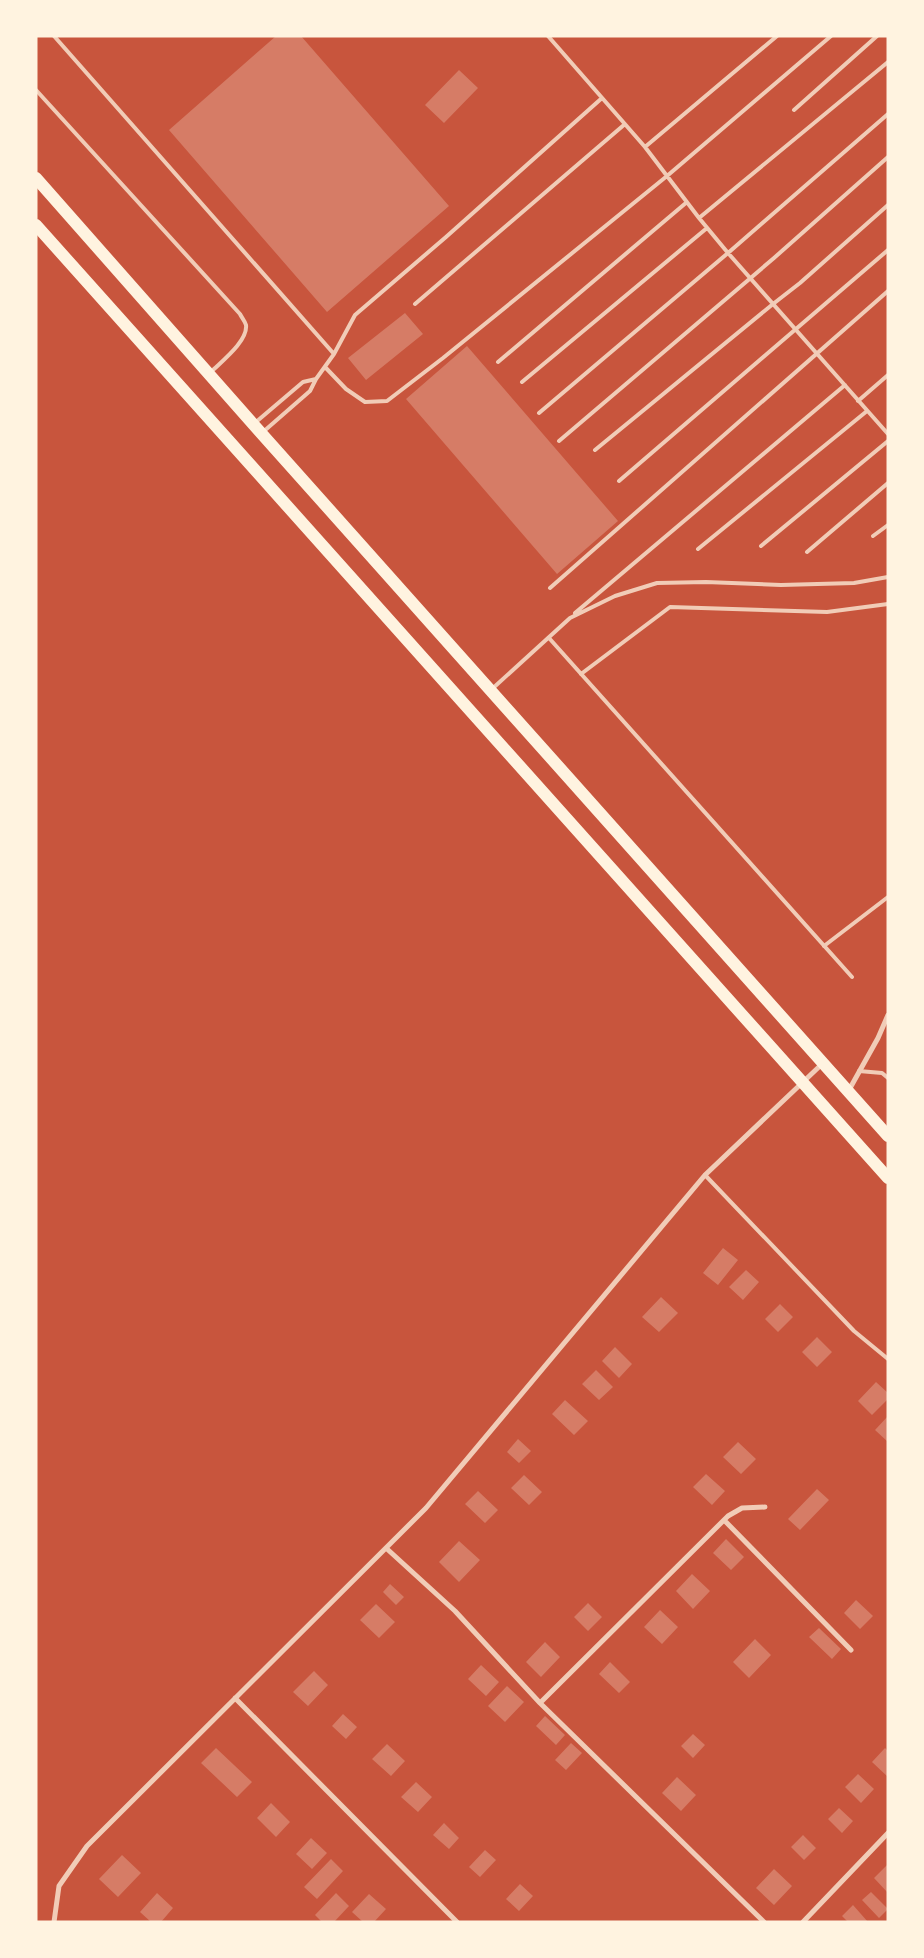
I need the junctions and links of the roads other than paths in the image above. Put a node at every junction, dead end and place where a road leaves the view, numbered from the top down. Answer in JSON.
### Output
{"nodes":[{"id":1,"x":54,"y":36,"type":"edge"},
{"id":2,"x":548,"y":36,"type":"edge"},
{"id":3,"x":777,"y":36,"type":"edge"},
{"id":4,"x":831,"y":36,"type":"edge"},
{"id":5,"x":878,"y":36,"type":"edge"},
{"id":6,"x":888,"y":62,"type":"edge"},
{"id":7,"x":36,"y":90,"type":"edge"},
{"id":8,"x":602,"y":98,"type":"junction"},
{"id":9,"x":794,"y":110,"type":"dead end"},
{"id":10,"x":888,"y":114,"type":"edge"},
{"id":11,"x":625,"y":124,"type":"junction"},
{"id":12,"x":645,"y":147,"type":"junction"},
{"id":13,"x":888,"y":157,"type":"edge"},
{"id":14,"x":667,"y":176,"type":"junction"},
{"id":15,"x":36,"y":178,"type":"edge"},
{"id":16,"x":687,"y":202,"type":"junction"},
{"id":17,"x":888,"y":205,"type":"edge"},
{"id":18,"x":699,"y":218,"type":"junction"},
{"id":19,"x":36,"y":225,"type":"edge"},
{"id":20,"x":707,"y":228,"type":"junction"},
{"id":21,"x":888,"y":250,"type":"edge"},
{"id":22,"x":728,"y":253,"type":"junction"},
{"id":23,"x":750,"y":277,"type":"junction"},
{"id":24,"x":888,"y":291,"type":"edge"},
{"id":25,"x":415,"y":304,"type":"dead end"},
{"id":26,"x":773,"y":304,"type":"junction"},
{"id":27,"x":796,"y":330,"type":"junction"},
{"id":28,"x":334,"y":354,"type":"junction"},
{"id":29,"x":817,"y":354,"type":"junction"},
{"id":30,"x":498,"y":362,"type":"dead end"},
{"id":31,"x":325,"y":367,"type":"junction"},
{"id":32,"x":209,"y":374,"type":"junction"},
{"id":33,"x":888,"y":375,"type":"edge"},
{"id":34,"x":316,"y":379,"type":"junction"},
{"id":35,"x":522,"y":382,"type":"dead end"},
{"id":36,"x":844,"y":385,"type":"junction"},
{"id":37,"x":858,"y":401,"type":"junction"},
{"id":38,"x":868,"y":411,"type":"junction"},
{"id":39,"x":539,"y":413,"type":"dead end"},
{"id":40,"x":888,"y":426,"type":"edge"},
{"id":41,"x":257,"y":429,"type":"junction"},
{"id":42,"x":884,"y":429,"type":"junction"},
{"id":43,"x":888,"y":434,"type":"edge"},
{"id":44,"x":559,"y":441,"type":"dead end"},
{"id":45,"x":888,"y":441,"type":"edge"},
{"id":46,"x":595,"y":450,"type":"dead end"},
{"id":47,"x":619,"y":481,"type":"dead end"},
{"id":48,"x":888,"y":482,"type":"edge"},
{"id":49,"x":888,"y":525,"type":"edge"},
{"id":50,"x":874,"y":536,"type":"dead end"},
{"id":51,"x":761,"y":546,"type":"dead end"},
{"id":52,"x":698,"y":549,"type":"dead end"},
{"id":53,"x":807,"y":552,"type":"dead end"},
{"id":54,"x":888,"y":577,"type":"edge"},
{"id":55,"x":550,"y":588,"type":"dead end"},
{"id":56,"x":888,"y":604,"type":"edge"},
{"id":57,"x":570,"y":618,"type":"junction"},
{"id":58,"x":549,"y":638,"type":"junction"},
{"id":59,"x":581,"y":674,"type":"junction"},
{"id":60,"x":491,"y":691,"type":"junction"},
{"id":61,"x":888,"y":897,"type":"edge"},
{"id":62,"x":824,"y":946,"type":"junction"},
{"id":63,"x":852,"y":977,"type":"dead end"},
{"id":64,"x":888,"y":1015,"type":"edge"},
{"id":65,"x":823,"y":1064,"type":"junction"},
{"id":66,"x":859,"y":1071,"type":"junction"},
{"id":67,"x":888,"y":1078,"type":"edge"},
{"id":68,"x":802,"y":1082,"type":"junction"},
{"id":69,"x":848,"y":1091,"type":"junction"},
{"id":70,"x":888,"y":1136,"type":"edge"},
{"id":71,"x":705,"y":1175,"type":"junction"},
{"id":72,"x":888,"y":1178,"type":"edge"},
{"id":73,"x":888,"y":1359,"type":"edge"},
{"id":74,"x":765,"y":1507,"type":"dead end"},
{"id":75,"x":724,"y":1520,"type":"junction"},
{"id":76,"x":386,"y":1548,"type":"junction"},
{"id":77,"x":851,"y":1650,"type":"dead end"},
{"id":78,"x":235,"y":1698,"type":"junction"},
{"id":79,"x":540,"y":1703,"type":"junction"},
{"id":80,"x":888,"y":1833,"type":"edge"},
{"id":81,"x":54,"y":1922,"type":"edge"},
{"id":82,"x":457,"y":1922,"type":"edge"},
{"id":83,"x":764,"y":1922,"type":"edge"},
{"id":84,"x":803,"y":1922,"type":"edge"}],
"edges":[{"from":1,"to":28,"type":"lane"},
{"from":2,"to":8,"type":"lane"},
{"from":3,"to":12,"type":"lane"},
{"from":4,"to":14,"type":"lane"},
{"from":5,"to":9,"type":"lane"},
{"from":6,"to":18,"type":"lane"},
{"from":7,"to":32,"type":"lane"},
{"from":8,"to":11,"type":"lane"},
{"from":8,"to":28,"type":"lane"},
{"from":10,"to":22,"type":"lane"},
{"from":11,"to":12,"type":"lane"},
{"from":11,"to":25,"type":"lane"},
{"from":12,"to":14,"type":"lane"},
{"from":13,"to":23,"type":"lane"},
{"from":14,"to":16,"type":"lane"},
{"from":14,"to":31,"type":"lane"},
{"from":15,"to":32,"type":"main road"},
{"from":16,"to":18,"type":"lane"},
{"from":16,"to":30,"type":"lane"},
{"from":17,"to":26,"type":"lane"},
{"from":18,"to":20,"type":"lane"},
{"from":19,"to":68,"type":"main road"},
{"from":20,"to":22,"type":"lane"},
{"from":20,"to":35,"type":"lane"},
{"from":21,"to":27,"type":"lane"},
{"from":22,"to":23,"type":"lane"},
{"from":22,"to":39,"type":"lane"},
{"from":23,"to":26,"type":"lane"},
{"from":23,"to":44,"type":"lane"},
{"from":24,"to":29,"type":"lane"},
{"from":26,"to":27,"type":"lane"},
{"from":26,"to":46,"type":"lane"},
{"from":27,"to":29,"type":"lane"},
{"from":27,"to":47,"type":"lane"},
{"from":28,"to":31,"type":"lane"},
{"from":29,"to":36,"type":"lane"},
{"from":29,"to":55,"type":"lane"},
{"from":31,"to":34,"type":"lane"},
{"from":32,"to":41,"type":"main road"},
{"from":33,"to":37,"type":"lane"},
{"from":34,"to":41,"type":"lane"},
{"from":34,"to":41,"type":"lane"},
{"from":36,"to":37,"type":"lane"},
{"from":36,"to":57,"type":"lane"},
{"from":37,"to":38,"type":"lane"},
{"from":38,"to":42,"type":"lane"},
{"from":38,"to":52,"type":"lane"},
{"from":40,"to":42,"type":"lane"},
{"from":41,"to":60,"type":"main road"},
{"from":42,"to":43,"type":"lane"},
{"from":45,"to":51,"type":"lane"},
{"from":48,"to":53,"type":"lane"},
{"from":49,"to":50,"type":"lane"},
{"from":54,"to":57,"type":"lane"},
{"from":56,"to":59,"type":"lane"},
{"from":57,"to":58,"type":"lane"},
{"from":58,"to":59,"type":"lane"},
{"from":58,"to":60,"type":"lane"},
{"from":59,"to":62,"type":"lane"},
{"from":60,"to":65,"type":"main road"},
{"from":61,"to":62,"type":"lane"},
{"from":62,"to":63,"type":"lane"},
{"from":64,"to":66,"type":"street"},
{"from":65,"to":68,"type":"street"},
{"from":65,"to":69,"type":"main road"},
{"from":66,"to":67,"type":"lane"},
{"from":66,"to":69,"type":"street"},
{"from":68,"to":71,"type":"street"},
{"from":68,"to":72,"type":"main road"},
{"from":69,"to":70,"type":"main road"},
{"from":71,"to":73,"type":"lane"},
{"from":71,"to":76,"type":"street"},
{"from":74,"to":75,"type":"street"},
{"from":75,"to":77,"type":"street"},
{"from":75,"to":79,"type":"street"},
{"from":76,"to":78,"type":"street"},
{"from":76,"to":79,"type":"street"},
{"from":78,"to":81,"type":"street"},
{"from":78,"to":82,"type":"street"},
{"from":79,"to":83,"type":"street"},
{"from":80,"to":84,"type":"street"}]}
